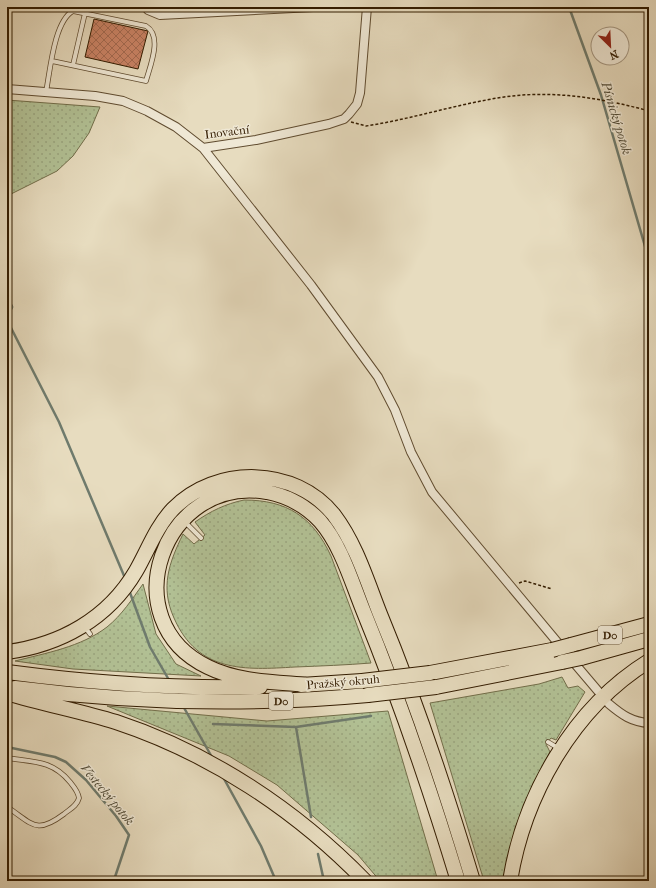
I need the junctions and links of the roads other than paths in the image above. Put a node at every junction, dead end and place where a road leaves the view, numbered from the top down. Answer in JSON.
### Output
{"nodes":[{"id":1,"x":146,"y":7,"type":"edge"},
{"id":2,"x":313,"y":7,"type":"edge"},
{"id":3,"x":367,"y":7,"type":"edge"},
{"id":4,"x":85,"y":13,"type":"junction"},
{"id":5,"x":52,"y":60,"type":"junction"},
{"id":6,"x":73,"y":65,"type":"junction"},
{"id":7,"x":7,"y":89,"type":"edge"},
{"id":8,"x":46,"y":92,"type":"junction"},
{"id":9,"x":203,"y":148,"type":"junction"},
{"id":10,"x":182,"y":520,"type":"junction"},
{"id":11,"x":201,"y":538,"type":"dead end"},
{"id":12,"x":649,"y":624,"type":"edge"},
{"id":13,"x":649,"y":639,"type":"edge"},
{"id":14,"x":7,"y":652,"type":"edge"},
{"id":15,"x":649,"y":661,"type":"edge"},
{"id":16,"x":7,"y":672,"type":"edge"},
{"id":17,"x":308,"y":685,"type":"junction"},
{"id":18,"x":7,"y":686,"type":"edge"},
{"id":19,"x":598,"y":691,"type":"dead end"},
{"id":20,"x":7,"y":693,"type":"edge"},
{"id":21,"x":609,"y":704,"type":"dead end"},
{"id":22,"x":649,"y":722,"type":"edge"},
{"id":23,"x":548,"y":742,"type":"dead end"},
{"id":24,"x":560,"y":749,"type":"junction"},
{"id":25,"x":7,"y":758,"type":"edge"},
{"id":26,"x":7,"y":807,"type":"edge"},
{"id":27,"x":365,"y":881,"type":"edge"},
{"id":28,"x":458,"y":881,"type":"edge"},
{"id":29,"x":473,"y":881,"type":"edge"},
{"id":30,"x":510,"y":881,"type":"edge"}],
"edges":[{"from":1,"to":2,"type":"street"},
{"from":3,"to":9,"type":"street","name":"Inovační"},
{"from":4,"to":5,"type":"lane"},
{"from":4,"to":6,"type":"lane"},
{"from":4,"to":6,"type":"lane"},
{"from":5,"to":6,"type":"lane"},
{"from":5,"to":8,"type":"lane"},
{"from":7,"to":8,"type":"street","name":"Inovační"},
{"from":8,"to":9,"type":"street","name":"Inovační"},
{"from":9,"to":19,"type":"street"},
{"from":10,"to":11,"type":"lane"},
{"from":10,"to":17,"type":"highway"},
{"from":10,"to":28,"type":"highway"},
{"from":12,"to":17,"type":"highway","name":"Pražský okruh","number":"D0","bridge":true},
{"from":13,"to":18,"type":"highway","name":"Pražský okruh","number":"D0","bridge":true},
{"from":14,"to":29,"type":"highway"},
{"from":15,"to":24,"type":"highway"},
{"from":16,"to":17,"type":"highway","name":"Pražský okruh","number":"D0"},
{"from":20,"to":27,"type":"highway"},
{"from":21,"to":22,"type":"street"},
{"from":23,"to":24,"type":"lane"},
{"from":24,"to":30,"type":"highway"},
{"from":25,"to":26,"type":"lane"}]}
